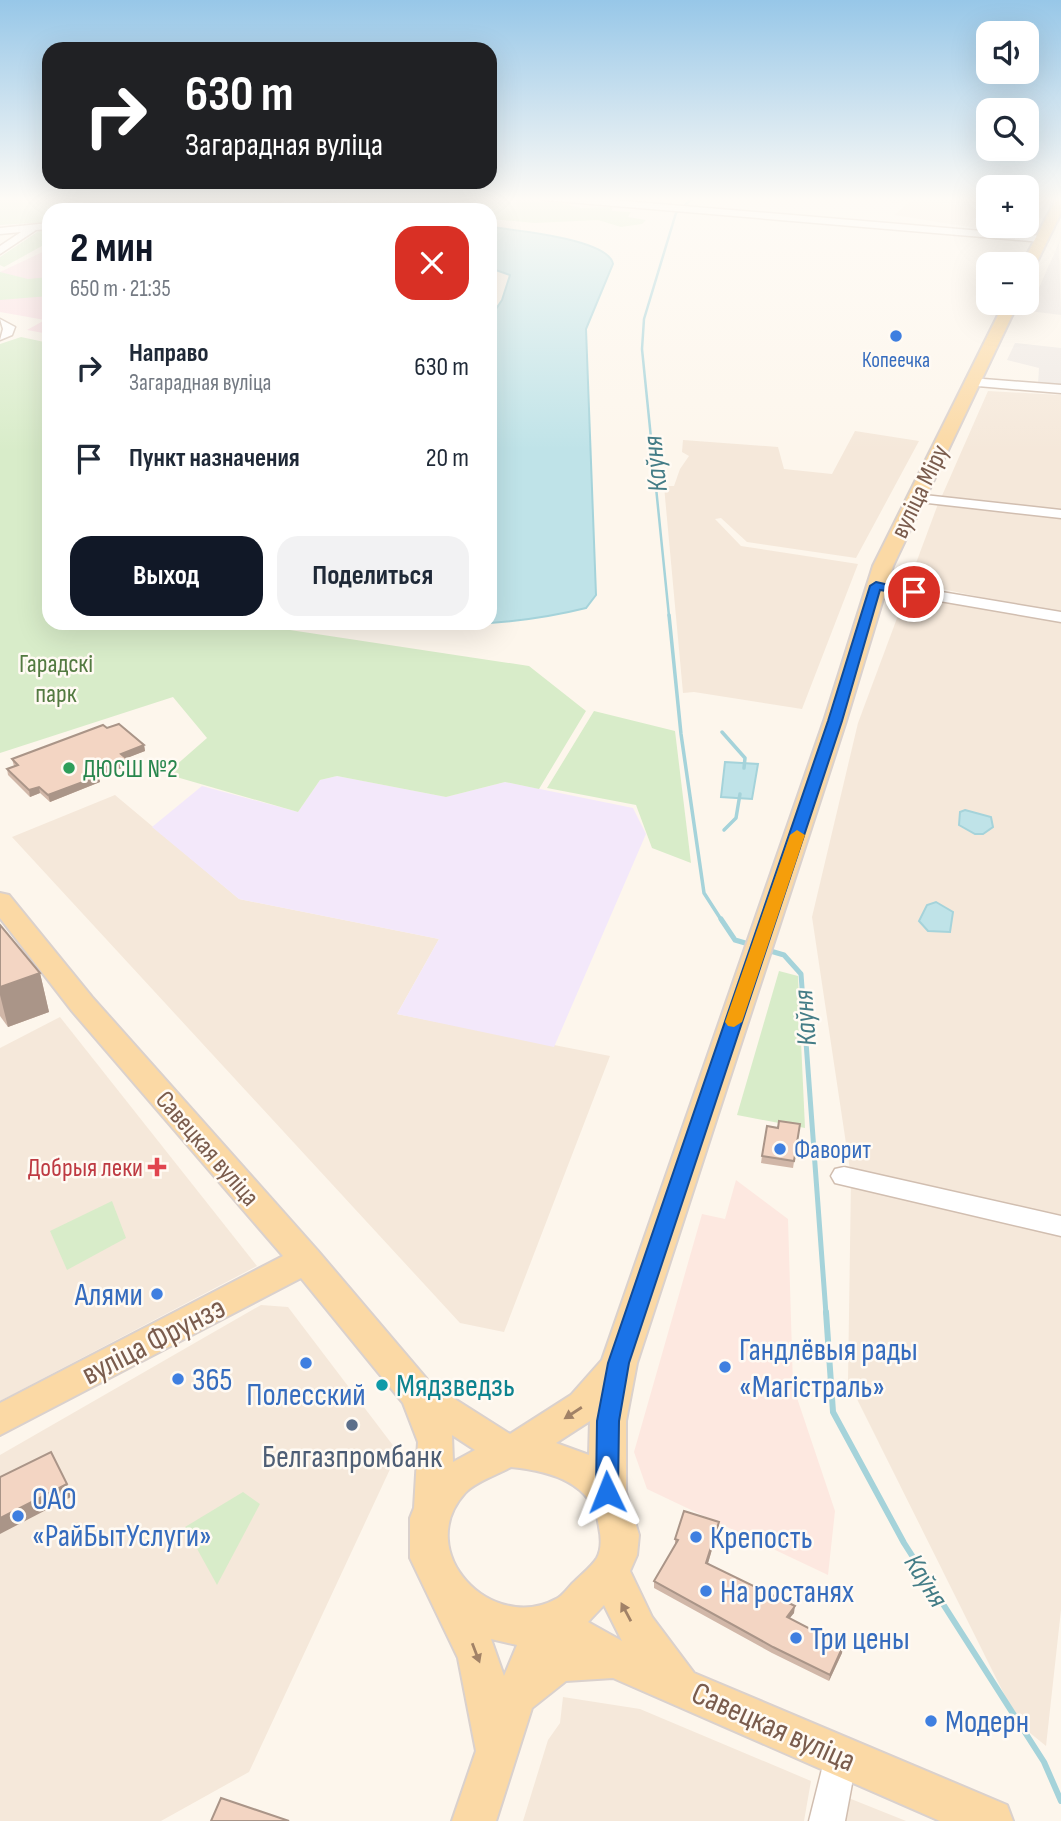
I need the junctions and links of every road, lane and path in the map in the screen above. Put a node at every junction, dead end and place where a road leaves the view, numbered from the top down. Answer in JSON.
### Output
{"nodes":[{"id":1,"x":1005,"y":315,"type":"edge"},
{"id":2,"x":0,"y":323,"type":"edge"},
{"id":3,"x":0,"y":336,"type":"edge"},
{"id":4,"x":971,"y":382,"type":"junction"},
{"id":5,"x":1061,"y":389,"type":"edge"},
{"id":6,"x":915,"y":498,"type":"junction"},
{"id":7,"x":1061,"y":514,"type":"edge"},
{"id":8,"x":876,"y":586,"type":"junction"},
{"id":9,"x":1061,"y":617,"type":"edge"},
{"id":10,"x":0,"y":901,"type":"edge"},
{"id":11,"x":844,"y":1176,"type":"dead end"},
{"id":12,"x":1061,"y":1226,"type":"edge"},
{"id":13,"x":306,"y":1261,"type":"junction"},
{"id":14,"x":619,"y":1363,"type":"junction"},
{"id":15,"x":418,"y":1395,"type":"junction"},
{"id":16,"x":0,"y":1420,"type":"edge"},
{"id":17,"x":510,"y":1451,"type":"junction"},
{"id":18,"x":607,"y":1492,"type":"junction"},
{"id":19,"x":431,"y":1511,"type":"junction"},
{"id":20,"x":611,"y":1572,"type":"junction"},
{"id":21,"x":446,"y":1592,"type":"junction"},
{"id":22,"x":550,"y":1623,"type":"junction"},
{"id":23,"x":617,"y":1660,"type":"junction"},
{"id":24,"x":681,"y":1685,"type":"junction"},
{"id":25,"x":516,"y":1694,"type":"junction"},
{"id":26,"x":496,"y":1751,"type":"junction"},
{"id":27,"x":840,"y":1757,"type":"junction"},
{"id":28,"x":474,"y":1821,"type":"edge"},
{"id":29,"x":827,"y":1821,"type":"edge"},
{"id":30,"x":991,"y":1821,"type":"edge"}],
"edges":[{"from":1,"to":4,"type":"main road","name":"вуліца Міру"},
{"from":2,"to":3,"type":"street"},
{"from":4,"to":5,"type":"street"},
{"from":4,"to":6,"type":"main road","name":"вуліца Міру"},
{"from":6,"to":7,"type":"street"},
{"from":6,"to":8,"type":"main road","name":"вуліца Міру"},
{"from":8,"to":9,"type":"street"},
{"from":8,"to":14,"type":"main road","name":"вуліца Міру"},
{"from":10,"to":13,"type":"main road","name":"Савецкая вуліца"},
{"from":11,"to":12,"type":"street"},
{"from":13,"to":15,"type":"main road","name":"Савецкая вуліца"},
{"from":13,"to":16,"type":"main road","name":"вуліца Фрунзэ"},
{"from":14,"to":17,"type":"main road","name":"вуліца Міру","one_way":true},
{"from":14,"to":18,"type":"main road","name":"вуліца Міру"},
{"from":15,"to":17,"type":"main road","name":"Савецкая вуліца"},
{"from":15,"to":19,"type":"main road","name":"Савецкая вуліца"},
{"from":17,"to":18,"type":"main road"},
{"from":17,"to":19,"type":"main road"},
{"from":18,"to":20,"type":"main road"},
{"from":19,"to":21,"type":"main road"},
{"from":20,"to":22,"type":"main road"},
{"from":24,"to":20,"type":"main road","name":"Савецкая вуліца","one_way":true},
{"from":21,"to":22,"type":"main road"},
{"from":21,"to":26,"type":"main road","one_way":true},
{"from":22,"to":23,"type":"main road"},
{"from":22,"to":25,"type":"main road"},
{"from":23,"to":24,"type":"main road"},
{"from":23,"to":25,"type":"main road"},
{"from":24,"to":27,"type":"main road","name":"Савецкая вуліца"},
{"from":25,"to":26,"type":"main road"},
{"from":26,"to":28,"type":"main road"},
{"from":27,"to":29,"type":"street"},
{"from":27,"to":30,"type":"main road","name":"Савецкая вуліца"}]}
